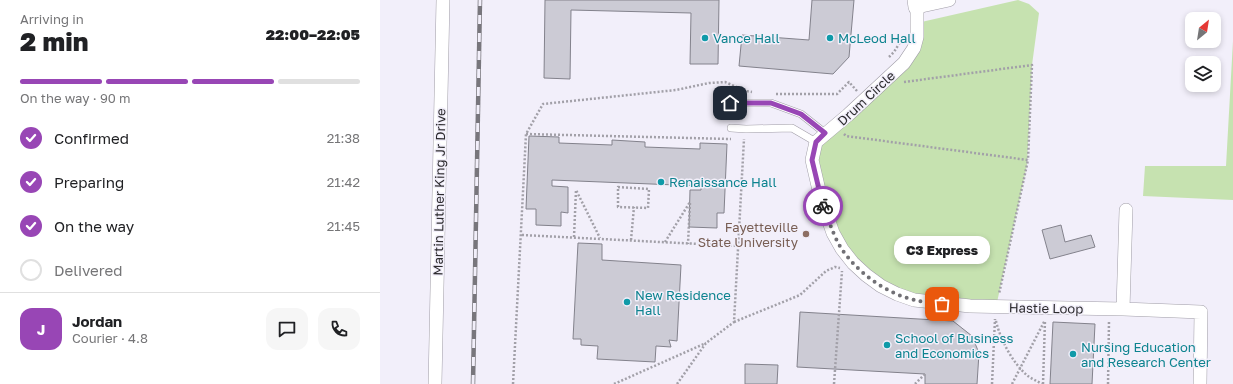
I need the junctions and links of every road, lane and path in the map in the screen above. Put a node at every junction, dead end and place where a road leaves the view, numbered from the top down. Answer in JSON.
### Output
{"nodes":[{"id":1,"x":443,"y":0,"type":"edge"},
{"id":2,"x":949,"y":0,"type":"edge"},
{"id":3,"x":916,"y":3,"type":"edge"},
{"id":4,"x":903,"y":37,"type":"dead end"},
{"id":5,"x":885,"y":62,"type":"dead end"},
{"id":6,"x":903,"y":82,"type":"dead end"},
{"id":7,"x":759,"y":92,"type":"dead end"},
{"id":8,"x":852,"y":96,"type":"dead end"},
{"id":9,"x":786,"y":99,"type":"dead end"},
{"id":10,"x":730,"y":103,"type":"dead end"},
{"id":11,"x":731,"y":128,"type":"dead end"},
{"id":12,"x":526,"y":134,"type":"junction"},
{"id":13,"x":825,"y":134,"type":"junction"},
{"id":14,"x":1028,"y":160,"type":"junction"},
{"id":15,"x":634,"y":207,"type":"junction"},
{"id":16,"x":1126,"y":210,"type":"dead end"},
{"id":17,"x":522,"y":235,"type":"junction"},
{"id":18,"x":574,"y":237,"type":"junction"},
{"id":19,"x":600,"y":239,"type":"junction"},
{"id":20,"x":631,"y":240,"type":"junction"},
{"id":21,"x":665,"y":242,"type":"junction"},
{"id":22,"x":688,"y":244,"type":"junction"},
{"id":23,"x":739,"y":246,"type":"junction"},
{"id":24,"x":996,"y":307,"type":"junction"},
{"id":25,"x":1123,"y":309,"type":"junction"},
{"id":26,"x":1109,"y":320,"type":"dead end"},
{"id":27,"x":734,"y":322,"type":"junction"},
{"id":28,"x":706,"y":343,"type":"junction"},
{"id":29,"x":1020,"y":369,"type":"junction"},
{"id":30,"x":925,"y":374,"type":"dead end"},
{"id":31,"x":435,"y":384,"type":"edge"},
{"id":32,"x":514,"y":384,"type":"edge"},
{"id":33,"x":614,"y":384,"type":"edge"},
{"id":34,"x":677,"y":384,"type":"edge"},
{"id":35,"x":834,"y":384,"type":"edge"},
{"id":36,"x":915,"y":384,"type":"edge"},
{"id":37,"x":992,"y":384,"type":"edge"},
{"id":38,"x":1012,"y":384,"type":"edge"},
{"id":39,"x":1042,"y":384,"type":"edge"},
{"id":40,"x":1108,"y":384,"type":"edge"},
{"id":41,"x":1200,"y":384,"type":"edge"}],
"edges":[{"from":1,"to":31,"type":"street","name":"Martin Luther King Jr Drive"},
{"from":2,"to":3,"type":"street"},
{"from":3,"to":13,"type":"street","name":"Drum Circle"},
{"from":4,"to":5,"type":"path"},
{"from":6,"to":14,"type":"path"},
{"from":7,"to":12,"type":"path"},
{"from":8,"to":9,"type":"path"},
{"from":10,"to":13,"type":"lane"},
{"from":11,"to":13,"type":"lane"},
{"from":12,"to":17,"type":"path"},
{"from":12,"to":23,"type":"path"},
{"from":13,"to":14,"type":"path"},
{"from":13,"to":24,"type":"street","name":"Hastie Loop"},
{"from":14,"to":24,"type":"path"},
{"from":15,"to":15,"type":"path"},
{"from":15,"to":20,"type":"path"},
{"from":16,"to":25,"type":"street"},
{"from":17,"to":18,"type":"path"},
{"from":17,"to":32,"type":"path"},
{"from":18,"to":19,"type":"path"},
{"from":18,"to":19,"type":"path"},
{"from":19,"to":20,"type":"path"},
{"from":20,"to":21,"type":"path"},
{"from":21,"to":22,"type":"path"},
{"from":21,"to":22,"type":"path"},
{"from":22,"to":23,"type":"path"},
{"from":23,"to":27,"type":"path"},
{"from":24,"to":25,"type":"street","name":"Hastie Loop"},
{"from":25,"to":41,"type":"street","name":"Hastie Loop"},
{"from":26,"to":40,"type":"path"},
{"from":27,"to":28,"type":"path"},
{"from":27,"to":35,"type":"path"},
{"from":28,"to":33,"type":"path"},
{"from":28,"to":34,"type":"path"},
{"from":29,"to":37,"type":"path"},
{"from":29,"to":38,"type":"path"},
{"from":29,"to":39,"type":"path"},
{"from":29,"to":39,"type":"path"},
{"from":30,"to":36,"type":"path"}]}
